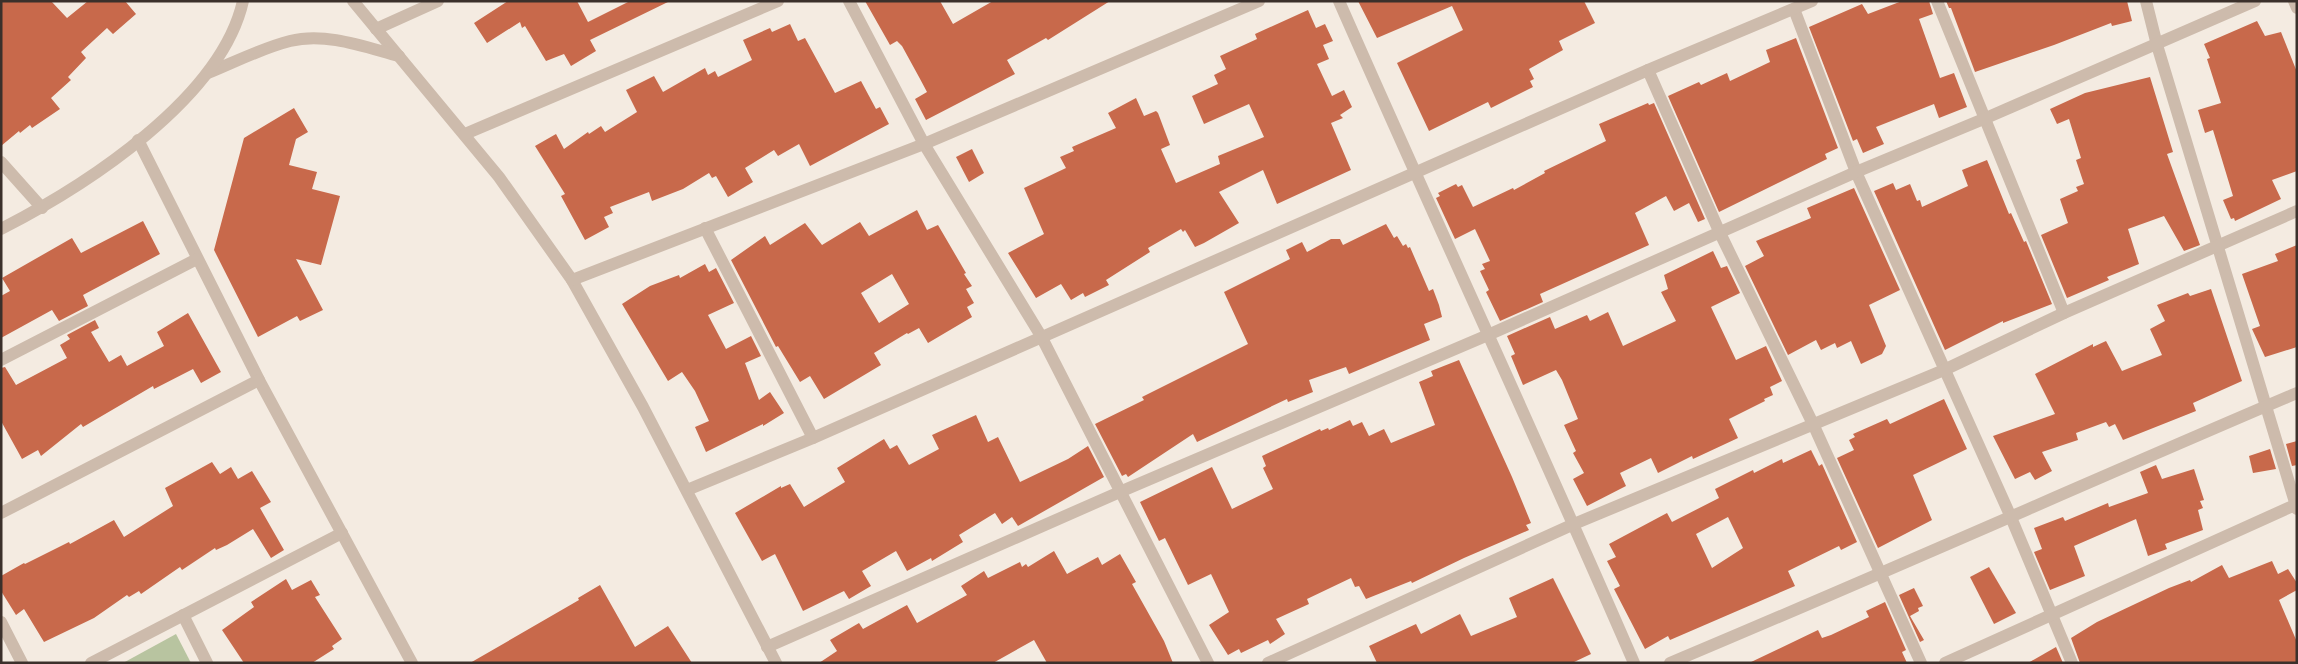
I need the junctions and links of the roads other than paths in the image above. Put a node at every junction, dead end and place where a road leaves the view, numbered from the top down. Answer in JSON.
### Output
{"nodes":[{"id":1,"x":243,"y":1,"type":"edge"},
{"id":2,"x":354,"y":1,"type":"edge"},
{"id":3,"x":438,"y":1,"type":"edge"},
{"id":4,"x":778,"y":1,"type":"edge"},
{"id":5,"x":849,"y":1,"type":"edge"},
{"id":6,"x":1259,"y":1,"type":"edge"},
{"id":7,"x":1339,"y":1,"type":"edge"},
{"id":8,"x":1812,"y":1,"type":"edge"},
{"id":9,"x":1937,"y":1,"type":"edge"},
{"id":10,"x":2146,"y":1,"type":"edge"},
{"id":11,"x":2255,"y":1,"type":"edge"},
{"id":12,"x":2294,"y":1,"type":"edge"},
{"id":13,"x":2297,"y":8,"type":"edge"},
{"id":14,"x":1794,"y":9,"type":"junction"},
{"id":15,"x":376,"y":29,"type":"junction"},
{"id":16,"x":2156,"y":45,"type":"junction"},
{"id":17,"x":399,"y":56,"type":"junction"},
{"id":18,"x":1648,"y":70,"type":"junction"},
{"id":19,"x":208,"y":73,"type":"junction"},
{"id":20,"x":1986,"y":118,"type":"junction"},
{"id":21,"x":465,"y":134,"type":"junction"},
{"id":22,"x":138,"y":140,"type":"junction"},
{"id":23,"x":924,"y":144,"type":"junction"},
{"id":24,"x":1,"y":162,"type":"edge"},
{"id":25,"x":1856,"y":172,"type":"junction"},
{"id":26,"x":1414,"y":173,"type":"junction"},
{"id":27,"x":42,"y":208,"type":"junction"},
{"id":28,"x":2297,"y":212,"type":"edge"},
{"id":29,"x":705,"y":228,"type":"junction"},
{"id":30,"x":1,"y":229,"type":"edge"},
{"id":31,"x":1719,"y":231,"type":"junction"},
{"id":32,"x":2218,"y":246,"type":"junction"},
{"id":33,"x":197,"y":259,"type":"junction"},
{"id":34,"x":572,"y":280,"type":"junction"},
{"id":35,"x":2064,"y":313,"type":"junction"},
{"id":36,"x":1488,"y":335,"type":"junction"},
{"id":37,"x":1041,"y":336,"type":"junction"},
{"id":38,"x":1,"y":360,"type":"edge"},
{"id":39,"x":1944,"y":370,"type":"junction"},
{"id":40,"x":259,"y":380,"type":"junction"},
{"id":41,"x":2297,"y":393,"type":"edge"},
{"id":42,"x":2264,"y":406,"type":"junction"},
{"id":43,"x":1814,"y":426,"type":"junction"},
{"id":44,"x":813,"y":438,"type":"junction"},
{"id":45,"x":686,"y":490,"type":"junction"},
{"id":46,"x":1122,"y":491,"type":"junction"},
{"id":47,"x":2296,"y":506,"type":"edge"},
{"id":48,"x":1,"y":513,"type":"edge"},
{"id":49,"x":2010,"y":515,"type":"junction"},
{"id":50,"x":1574,"y":524,"type":"junction"},
{"id":51,"x":342,"y":533,"type":"junction"},
{"id":52,"x":1882,"y":574,"type":"junction"},
{"id":53,"x":2052,"y":614,"type":"junction"},
{"id":54,"x":183,"y":615,"type":"junction"},
{"id":55,"x":1,"y":622,"type":"edge"},
{"id":56,"x":6,"y":643,"type":"edge"},
{"id":57,"x":767,"y":647,"type":"junction"},
{"id":58,"x":22,"y":663,"type":"edge"},
{"id":59,"x":92,"y":663,"type":"edge"},
{"id":60,"x":207,"y":663,"type":"edge"},
{"id":61,"x":412,"y":663,"type":"edge"},
{"id":62,"x":776,"y":663,"type":"edge"},
{"id":63,"x":1208,"y":663,"type":"edge"},
{"id":64,"x":1268,"y":663,"type":"edge"},
{"id":65,"x":1634,"y":663,"type":"edge"},
{"id":66,"x":1670,"y":663,"type":"edge"},
{"id":67,"x":1922,"y":663,"type":"edge"},
{"id":68,"x":1944,"y":663,"type":"edge"},
{"id":69,"x":2072,"y":663,"type":"edge"}],
"edges":[{"from":1,"to":19,"type":"street"},
{"from":2,"to":15,"type":"street"},
{"from":3,"to":15,"type":"street"},
{"from":4,"to":21,"type":"street"},
{"from":5,"to":23,"type":"street"},
{"from":6,"to":23,"type":"street"},
{"from":7,"to":26,"type":"street"},
{"from":8,"to":14,"type":"street"},
{"from":9,"to":20,"type":"street"},
{"from":10,"to":16,"type":"street"},
{"from":11,"to":16,"type":"street"},
{"from":12,"to":13,"type":"street"},
{"from":14,"to":18,"type":"street"},
{"from":14,"to":25,"type":"street"},
{"from":15,"to":17,"type":"street"},
{"from":16,"to":20,"type":"street"},
{"from":16,"to":32,"type":"street"},
{"from":17,"to":19,"type":"street"},
{"from":17,"to":21,"type":"street"},
{"from":18,"to":26,"type":"street"},
{"from":18,"to":31,"type":"street"},
{"from":19,"to":22,"type":"street"},
{"from":20,"to":25,"type":"street"},
{"from":20,"to":35,"type":"street"},
{"from":21,"to":34,"type":"street"},
{"from":22,"to":27,"type":"street"},
{"from":22,"to":33,"type":"street"},
{"from":23,"to":29,"type":"street"},
{"from":23,"to":37,"type":"street"},
{"from":24,"to":27,"type":"street"},
{"from":25,"to":31,"type":"street"},
{"from":25,"to":39,"type":"street"},
{"from":26,"to":36,"type":"street"},
{"from":26,"to":37,"type":"street"},
{"from":27,"to":30,"type":"street"},
{"from":28,"to":32,"type":"street"},
{"from":29,"to":34,"type":"street"},
{"from":29,"to":44,"type":"street"},
{"from":31,"to":36,"type":"street"},
{"from":31,"to":43,"type":"street"},
{"from":32,"to":35,"type":"street"},
{"from":32,"to":42,"type":"street"},
{"from":33,"to":38,"type":"street"},
{"from":33,"to":40,"type":"street"},
{"from":34,"to":45,"type":"street"},
{"from":35,"to":39,"type":"street"},
{"from":36,"to":46,"type":"street"},
{"from":36,"to":50,"type":"street"},
{"from":37,"to":44,"type":"street"},
{"from":37,"to":46,"type":"street"},
{"from":39,"to":43,"type":"street"},
{"from":39,"to":49,"type":"street"},
{"from":40,"to":48,"type":"street"},
{"from":40,"to":51,"type":"street"},
{"from":41,"to":42,"type":"street"},
{"from":42,"to":47,"type":"street"},
{"from":42,"to":49,"type":"street"},
{"from":43,"to":50,"type":"street"},
{"from":43,"to":52,"type":"street"},
{"from":44,"to":45,"type":"street"},
{"from":45,"to":57,"type":"street"},
{"from":46,"to":57,"type":"street"},
{"from":46,"to":63,"type":"street"},
{"from":47,"to":53,"type":"street"},
{"from":49,"to":52,"type":"street"},
{"from":49,"to":53,"type":"street"},
{"from":50,"to":64,"type":"street"},
{"from":50,"to":65,"type":"street"},
{"from":51,"to":54,"type":"street"},
{"from":51,"to":61,"type":"street"},
{"from":52,"to":66,"type":"street"},
{"from":52,"to":67,"type":"street"},
{"from":53,"to":68,"type":"street"},
{"from":53,"to":69,"type":"street"},
{"from":54,"to":59,"type":"street"},
{"from":54,"to":60,"type":"street"},
{"from":55,"to":56,"type":"street"},
{"from":56,"to":58,"type":"street"},
{"from":57,"to":62,"type":"street"}]}
